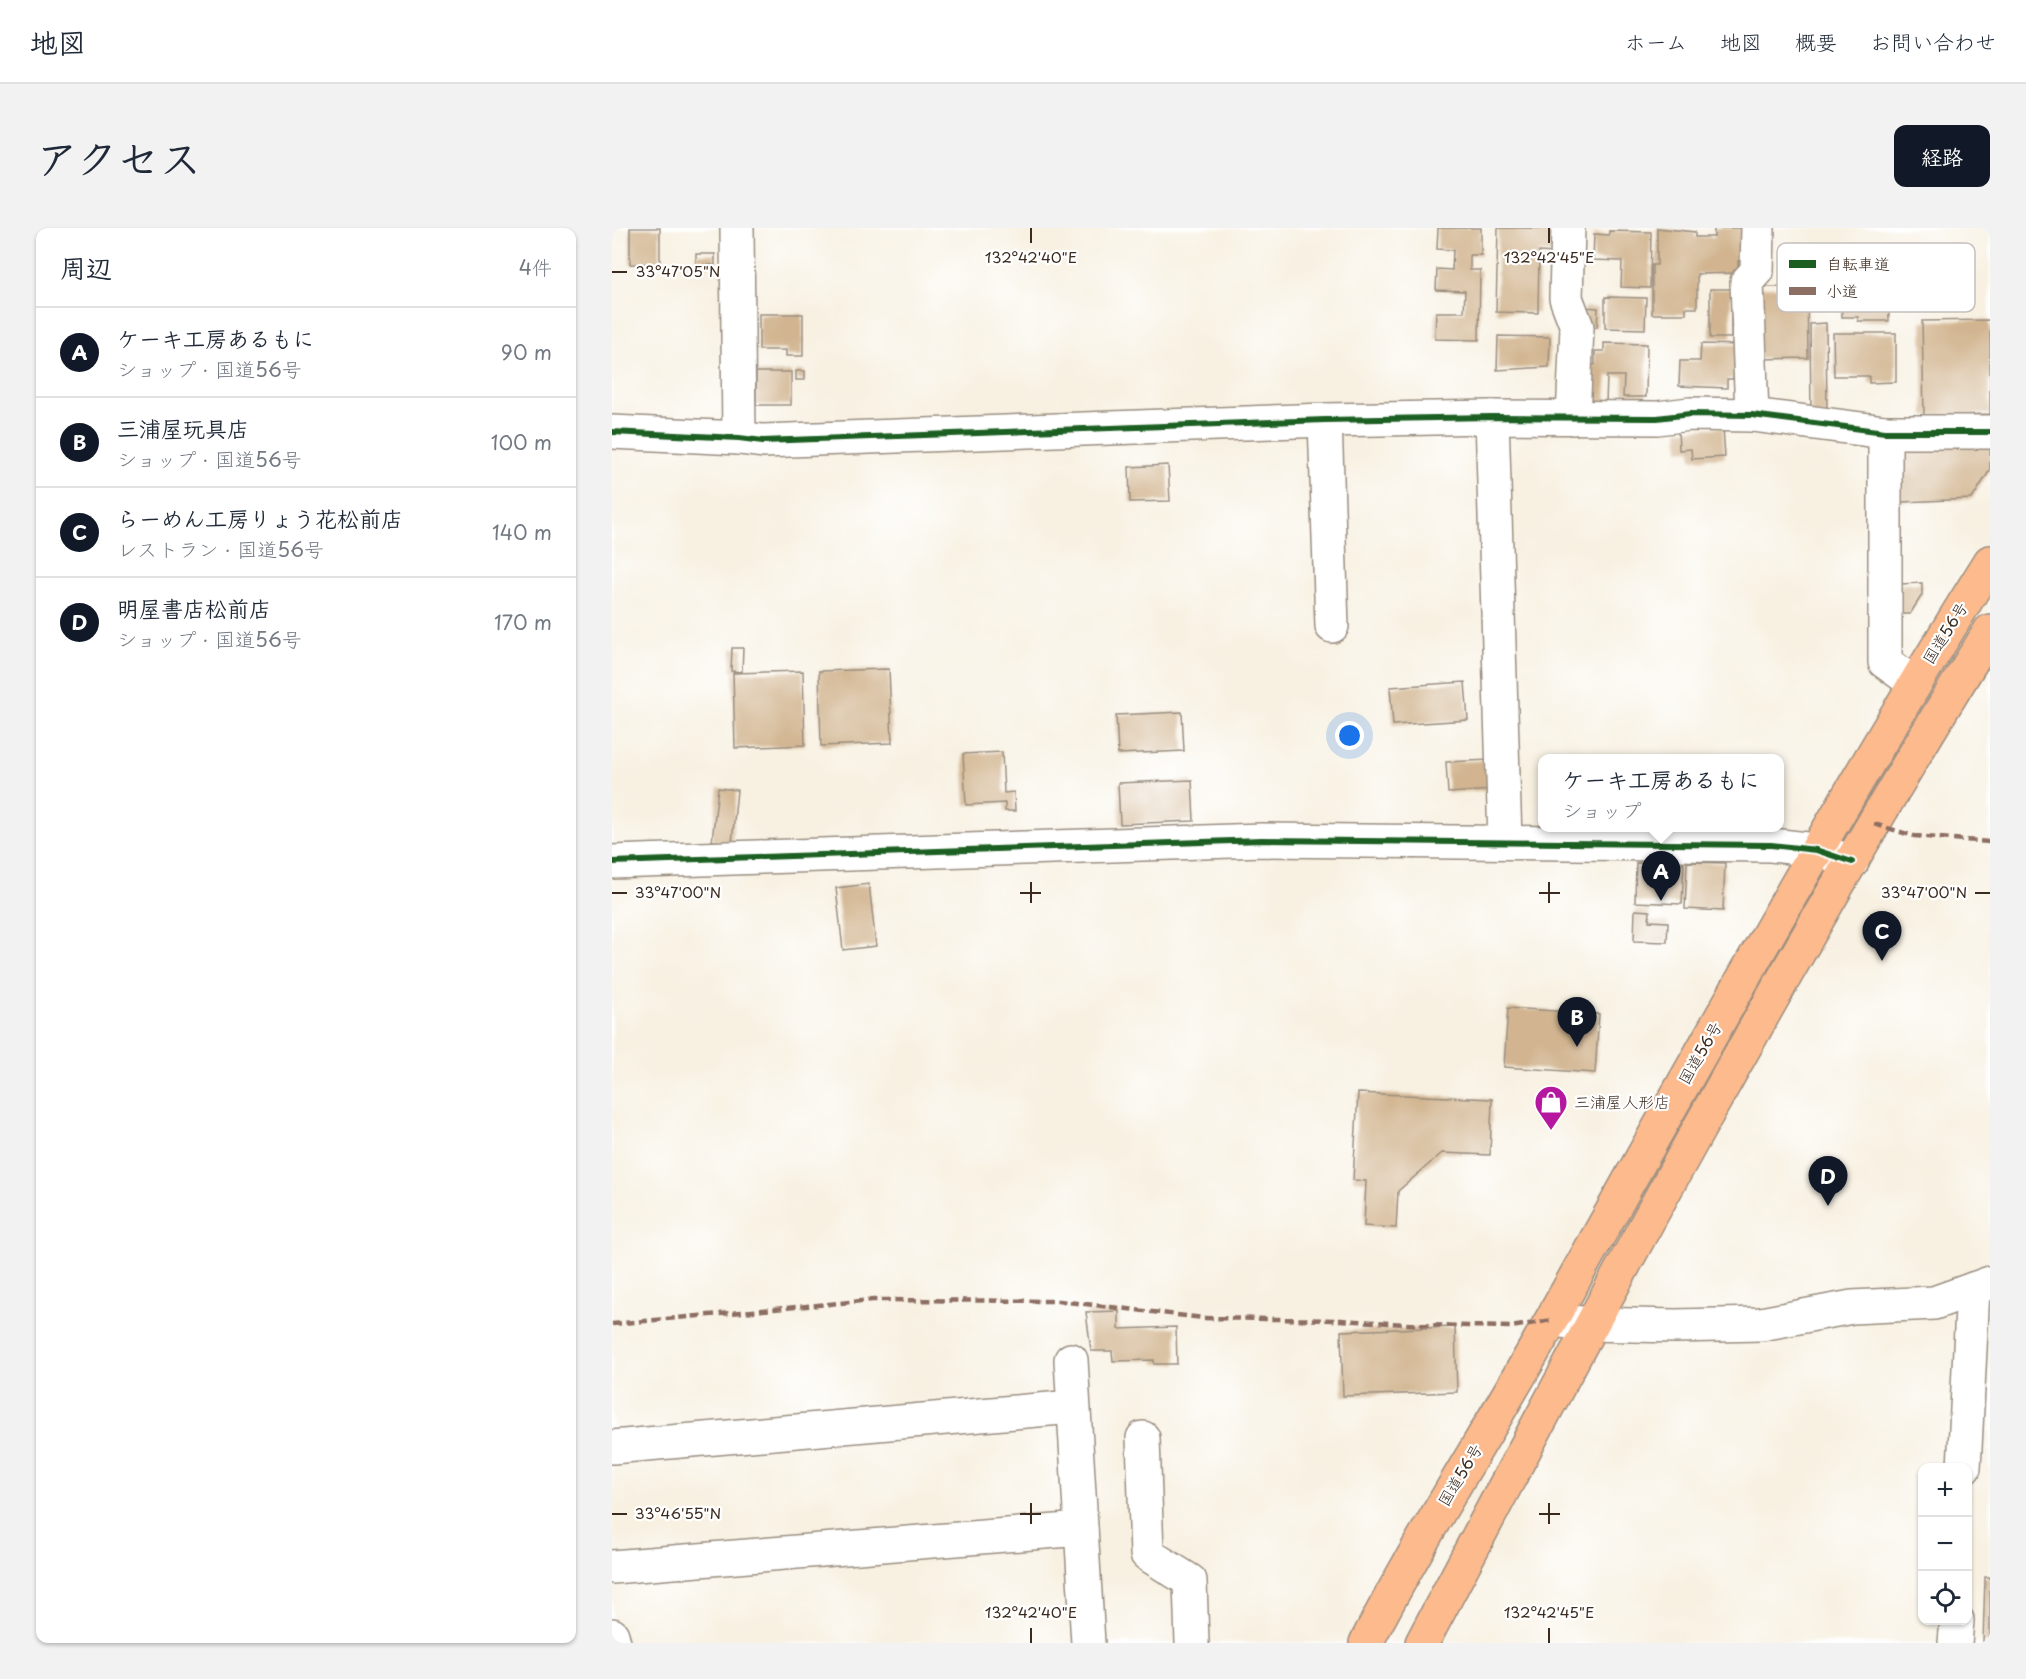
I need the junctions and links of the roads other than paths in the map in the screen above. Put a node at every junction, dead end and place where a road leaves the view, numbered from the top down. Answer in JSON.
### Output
{"nodes":[{"id":1,"x":737,"y":228,"type":"edge"},
{"id":2,"x":1568,"y":228,"type":"edge"},
{"id":3,"x":1758,"y":228,"type":"edge"},
{"id":4,"x":1752,"y":415,"type":"junction"},
{"id":5,"x":1492,"y":417,"type":"junction"},
{"id":6,"x":1573,"y":418,"type":"junction"},
{"id":7,"x":1325,"y":420,"type":"junction"},
{"id":8,"x":612,"y":432,"type":"edge"},
{"id":9,"x":1886,"y":432,"type":"junction"},
{"id":10,"x":1990,"y":432,"type":"edge"},
{"id":11,"x":739,"y":438,"type":"junction"},
{"id":12,"x":1990,"y":562,"type":"edge"},
{"id":13,"x":1334,"y":626,"type":"dead end"},
{"id":14,"x":1990,"y":631,"type":"edge"},
{"id":15,"x":1914,"y":683,"type":"junction"},
{"id":16,"x":1505,"y":841,"type":"junction"},
{"id":17,"x":1816,"y":850,"type":"junction"},
{"id":18,"x":612,"y":862,"type":"edge"},
{"id":19,"x":1852,"y":862,"type":"junction"},
{"id":20,"x":1982,"y":1286,"type":"edge"},
{"id":21,"x":1552,"y":1320,"type":"junction"},
{"id":22,"x":1590,"y":1324,"type":"junction"},
{"id":23,"x":1071,"y":1360,"type":"dead end"},
{"id":24,"x":1074,"y":1407,"type":"junction"},
{"id":25,"x":1143,"y":1438,"type":"dead end"},
{"id":26,"x":612,"y":1447,"type":"edge"},
{"id":27,"x":1964,"y":1463,"type":"edge"},
{"id":28,"x":1081,"y":1529,"type":"junction"},
{"id":29,"x":612,"y":1567,"type":"edge"},
{"id":30,"x":1957,"y":1625,"type":"edge"},
{"id":31,"x":612,"y":1635,"type":"edge"},
{"id":32,"x":614,"y":1643,"type":"edge"},
{"id":33,"x":1088,"y":1643,"type":"edge"},
{"id":34,"x":1192,"y":1643,"type":"edge"},
{"id":35,"x":1366,"y":1643,"type":"edge"},
{"id":36,"x":1422,"y":1643,"type":"edge"},
{"id":37,"x":1955,"y":1643,"type":"edge"}],
"edges":[{"from":1,"to":11,"type":"street"},
{"from":2,"to":6,"type":"street"},
{"from":3,"to":4,"type":"street"},
{"from":4,"to":6,"type":"street"},
{"from":4,"to":9,"type":"street"},
{"from":5,"to":6,"type":"street"},
{"from":5,"to":7,"type":"street"},
{"from":5,"to":16,"type":"street"},
{"from":7,"to":11,"type":"street"},
{"from":7,"to":13,"type":"street"},
{"from":8,"to":11,"type":"street"},
{"from":9,"to":10,"type":"street"},
{"from":9,"to":15,"type":"street"},
{"from":12,"to":15,"type":"highway","name":"国道56号"},
{"from":14,"to":19,"type":"highway"},
{"from":15,"to":17,"type":"highway","name":"国道56号"},
{"from":16,"to":17,"type":"street"},
{"from":16,"to":18,"type":"street"},
{"from":17,"to":19,"type":"street"},
{"from":17,"to":21,"type":"highway","name":"国道56号"},
{"from":19,"to":22,"type":"highway"},
{"from":20,"to":22,"type":"street"},
{"from":20,"to":27,"type":"street"},
{"from":21,"to":22,"type":"street"},
{"from":21,"to":35,"type":"highway","name":"国道56号"},
{"from":22,"to":36,"type":"highway"},
{"from":23,"to":24,"type":"street"},
{"from":24,"to":26,"type":"street"},
{"from":24,"to":28,"type":"street"},
{"from":25,"to":34,"type":"street"},
{"from":28,"to":29,"type":"street"},
{"from":28,"to":33,"type":"street"},
{"from":30,"to":37,"type":"street"},
{"from":31,"to":32,"type":"street"}]}
